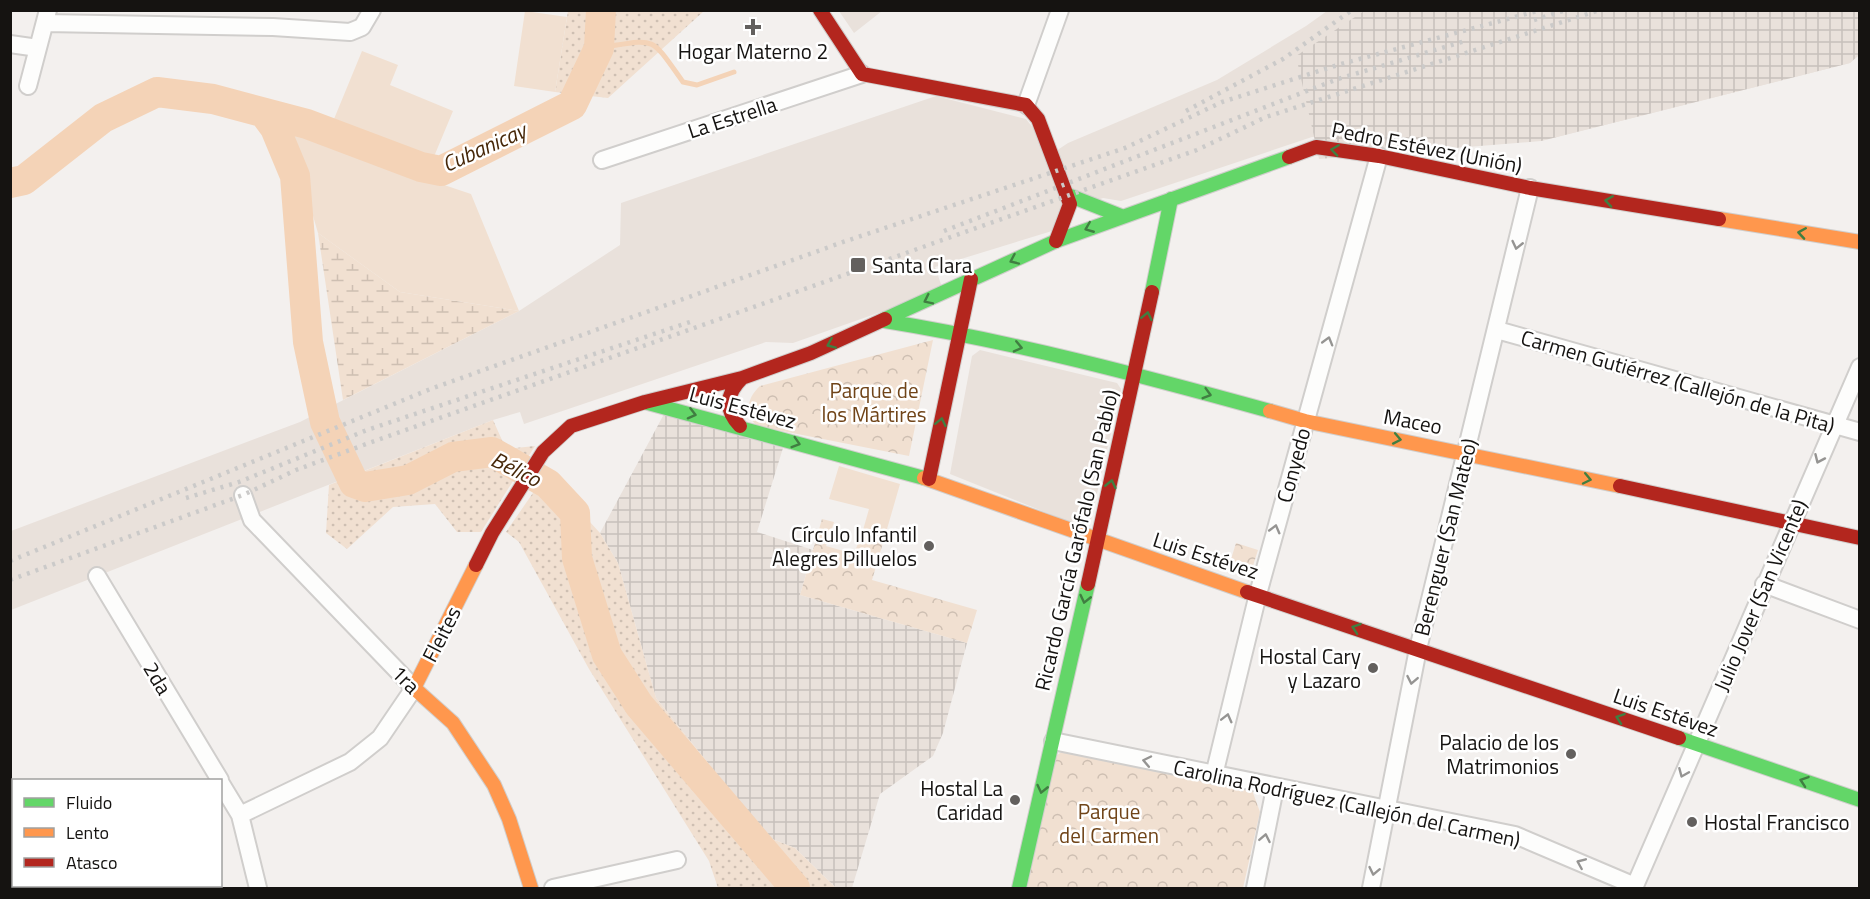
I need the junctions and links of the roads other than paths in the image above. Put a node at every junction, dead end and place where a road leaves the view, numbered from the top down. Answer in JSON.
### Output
{"nodes":[{"id":1,"x":372,"y":10,"type":"edge"},
{"id":2,"x":820,"y":10,"type":"edge"},
{"id":3,"x":1060,"y":10,"type":"edge"},
{"id":4,"x":47,"y":17,"type":"edge"},
{"id":5,"x":274,"y":19,"type":"edge"},
{"id":6,"x":10,"y":44,"type":"edge"},
{"id":7,"x":38,"y":48,"type":"junction"},
{"id":8,"x":862,"y":74,"type":"junction"},
{"id":9,"x":28,"y":86,"type":"dead end"},
{"id":10,"x":1026,"y":105,"type":"junction"},
{"id":11,"x":1379,"y":156,"type":"junction"},
{"id":12,"x":602,"y":160,"type":"dead end"},
{"id":13,"x":1530,"y":188,"type":"junction"},
{"id":14,"x":1068,"y":195,"type":"junction"},
{"id":15,"x":1171,"y":199,"type":"junction"},
{"id":16,"x":1121,"y":216,"type":"junction"},
{"id":17,"x":1056,"y":241,"type":"junction"},
{"id":18,"x":1860,"y":243,"type":"edge"},
{"id":19,"x":971,"y":279,"type":"junction"},
{"id":20,"x":885,"y":321,"type":"junction"},
{"id":21,"x":1497,"y":330,"type":"junction"},
{"id":22,"x":961,"y":333,"type":"junction"},
{"id":23,"x":1860,"y":367,"type":"edge"},
{"id":24,"x":1135,"y":374,"type":"junction"},
{"id":25,"x":742,"y":378,"type":"junction"},
{"id":26,"x":645,"y":402,"type":"junction"},
{"id":27,"x":1305,"y":421,"type":"junction"},
{"id":28,"x":740,"y":426,"type":"junction"},
{"id":29,"x":1834,"y":426,"type":"junction"},
{"id":30,"x":1860,"y":432,"type":"edge"},
{"id":31,"x":1466,"y":452,"type":"junction"},
{"id":32,"x":928,"y":479,"type":"junction"},
{"id":33,"x":243,"y":495,"type":"dead end"},
{"id":34,"x":1790,"y":524,"type":"junction"},
{"id":35,"x":1860,"y":538,"type":"edge"},
{"id":36,"x":1098,"y":542,"type":"junction"},
{"id":37,"x":97,"y":576,"type":"dead end"},
{"id":38,"x":1764,"y":584,"type":"junction"},
{"id":39,"x":1257,"y":594,"type":"junction"},
{"id":40,"x":1860,"y":620,"type":"edge"},
{"id":41,"x":1418,"y":649,"type":"junction"},
{"id":42,"x":414,"y":688,"type":"junction"},
{"id":43,"x":1053,"y":741,"type":"junction"},
{"id":44,"x":1695,"y":744,"type":"junction"},
{"id":45,"x":1214,"y":775,"type":"junction"},
{"id":46,"x":219,"y":779,"type":"edge"},
{"id":47,"x":222,"y":784,"type":"edge"},
{"id":48,"x":1275,"y":788,"type":"junction"},
{"id":49,"x":1860,"y":800,"type":"edge"},
{"id":50,"x":1387,"y":810,"type":"junction"},
{"id":51,"x":240,"y":815,"type":"junction"},
{"id":52,"x":677,"y":860,"type":"dead end"},
{"id":53,"x":1634,"y":887,"type":"edge"},
{"id":54,"x":258,"y":888,"type":"edge"},
{"id":55,"x":531,"y":888,"type":"edge"},
{"id":56,"x":553,"y":888,"type":"edge"},
{"id":57,"x":1019,"y":888,"type":"edge"},
{"id":58,"x":1255,"y":888,"type":"edge"},
{"id":59,"x":1371,"y":888,"type":"edge"}],
"edges":[{"from":1,"to":5,"type":"street"},
{"from":2,"to":8,"type":"main road"},
{"from":3,"to":10,"type":"street"},
{"from":4,"to":5,"type":"street"},
{"from":4,"to":7,"type":"street"},
{"from":6,"to":7,"type":"street"},
{"from":7,"to":9,"type":"street"},
{"from":8,"to":10,"type":"main road"},
{"from":8,"to":12,"type":"street","name":"La Estrella"},
{"from":10,"to":14,"type":"main road"},
{"from":11,"to":13,"type":"main road","name":"Pedro Estévez (Unión)"},
{"from":11,"to":15,"type":"main road","name":"Pedro Estévez (Unión)","one_way":true},
{"from":27,"to":11,"type":"street","name":"Conyedo","one_way":true},
{"from":18,"to":13,"type":"main road","name":"Pedro Estévez (Unión)","one_way":true},
{"from":13,"to":21,"type":"street","name":"Berenguer (San Mateo)","one_way":true},
{"from":14,"to":16,"type":"main road"},
{"from":14,"to":17,"type":"main road"},
{"from":15,"to":16,"type":"main road","name":"Pedro Estévez (Unión)"},
{"from":24,"to":15,"type":"main road","name":"Ricardo García Garófalo (San Pablo)","one_way":true},
{"from":16,"to":17,"type":"main road","name":"Pedro Estévez (Unión)","one_way":true},
{"from":17,"to":19,"type":"main road","name":"Pedro Estévez (Unión)","one_way":true},
{"from":19,"to":20,"type":"main road","one_way":true},
{"from":19,"to":22,"type":"main road"},
{"from":20,"to":22,"type":"main road"},
{"from":20,"to":25,"type":"main road","one_way":true},
{"from":21,"to":29,"type":"street","name":"Carmen Gutiérrez (Callejón de la Pita)"},
{"from":21,"to":31,"type":"street","name":"Berenguer (San Mateo)"},
{"from":22,"to":24,"type":"main road","name":"Maceo","one_way":true},
{"from":32,"to":22,"type":"main road","one_way":true},
{"from":23,"to":29,"type":"street","name":"Julio Jover (San Vicente)"},
{"from":24,"to":27,"type":"main road","name":"Maceo","one_way":true},
{"from":36,"to":24,"type":"main road","name":"Ricardo García Garófalo (San Pablo)","one_way":true},
{"from":25,"to":26,"type":"main road"},
{"from":25,"to":28,"type":"main road"},
{"from":26,"to":28,"type":"main road","name":"Luis Estévez","one_way":true},
{"from":26,"to":42,"type":"main road","name":"Fleites"},
{"from":27,"to":31,"type":"main road","name":"Maceo","one_way":true},
{"from":39,"to":27,"type":"street","name":"Conyedo","one_way":true},
{"from":28,"to":32,"type":"main road","name":"Luis Estévez","one_way":true},
{"from":29,"to":30,"type":"street","name":"Carmen Gutiérrez (Callejón de la Pita)"},
{"from":29,"to":34,"type":"street","name":"Julio Jover (San Vicente)","one_way":true},
{"from":31,"to":34,"type":"main road","name":"Maceo","one_way":true},
{"from":31,"to":41,"type":"street","name":"Berenguer (San Mateo)"},
{"from":32,"to":36,"type":"main road","name":"Luis Estévez"},
{"from":33,"to":42,"type":"street","name":"1ra"},
{"from":34,"to":35,"type":"main road","name":"Maceo"},
{"from":34,"to":38,"type":"street","name":"Julio Jover (San Vicente)"},
{"from":36,"to":39,"type":"main road","name":"Luis Estévez"},
{"from":36,"to":43,"type":"main road","name":"Ricardo García Garófalo (San Pablo)","one_way":true},
{"from":37,"to":46,"type":"street","name":"2da"},
{"from":38,"to":40,"type":"street"},
{"from":38,"to":44,"type":"street","name":"Julio Jover (San Vicente)"},
{"from":41,"to":39,"type":"main road","name":"Luis Estévez","one_way":true},
{"from":45,"to":39,"type":"street","name":"Conyedo","one_way":true},
{"from":44,"to":41,"type":"main road","name":"Luis Estévez","one_way":true},
{"from":41,"to":50,"type":"street","name":"Berenguer (San Mateo)","one_way":true},
{"from":42,"to":51,"type":"street","name":"Fleites"},
{"from":42,"to":55,"type":"main road","name":"1ra"},
{"from":45,"to":43,"type":"street","name":"Carolina Rodríguez (Callejón del Carmen)","one_way":true},
{"from":43,"to":57,"type":"main road","name":"Ricardo García Garófalo (San Pablo)","one_way":true},
{"from":49,"to":44,"type":"main road","name":"Luis Estévez","one_way":true},
{"from":44,"to":53,"type":"street","name":"Julio Jover (San Vicente)","one_way":true},
{"from":45,"to":48,"type":"street","name":"Carolina Rodríguez (Callejón del Carmen)"},
{"from":47,"to":51,"type":"street","name":"2da"},
{"from":48,"to":50,"type":"street","name":"Carolina Rodríguez (Callejón del Carmen)"},
{"from":58,"to":48,"type":"street","one_way":true},
{"from":53,"to":50,"type":"street","name":"Carolina Rodríguez (Callejón del Carmen)","one_way":true},
{"from":50,"to":59,"type":"street","name":"Berenguer (San Mateo)","one_way":true},
{"from":51,"to":54,"type":"street","name":"2da"},
{"from":52,"to":56,"type":"street"}]}
